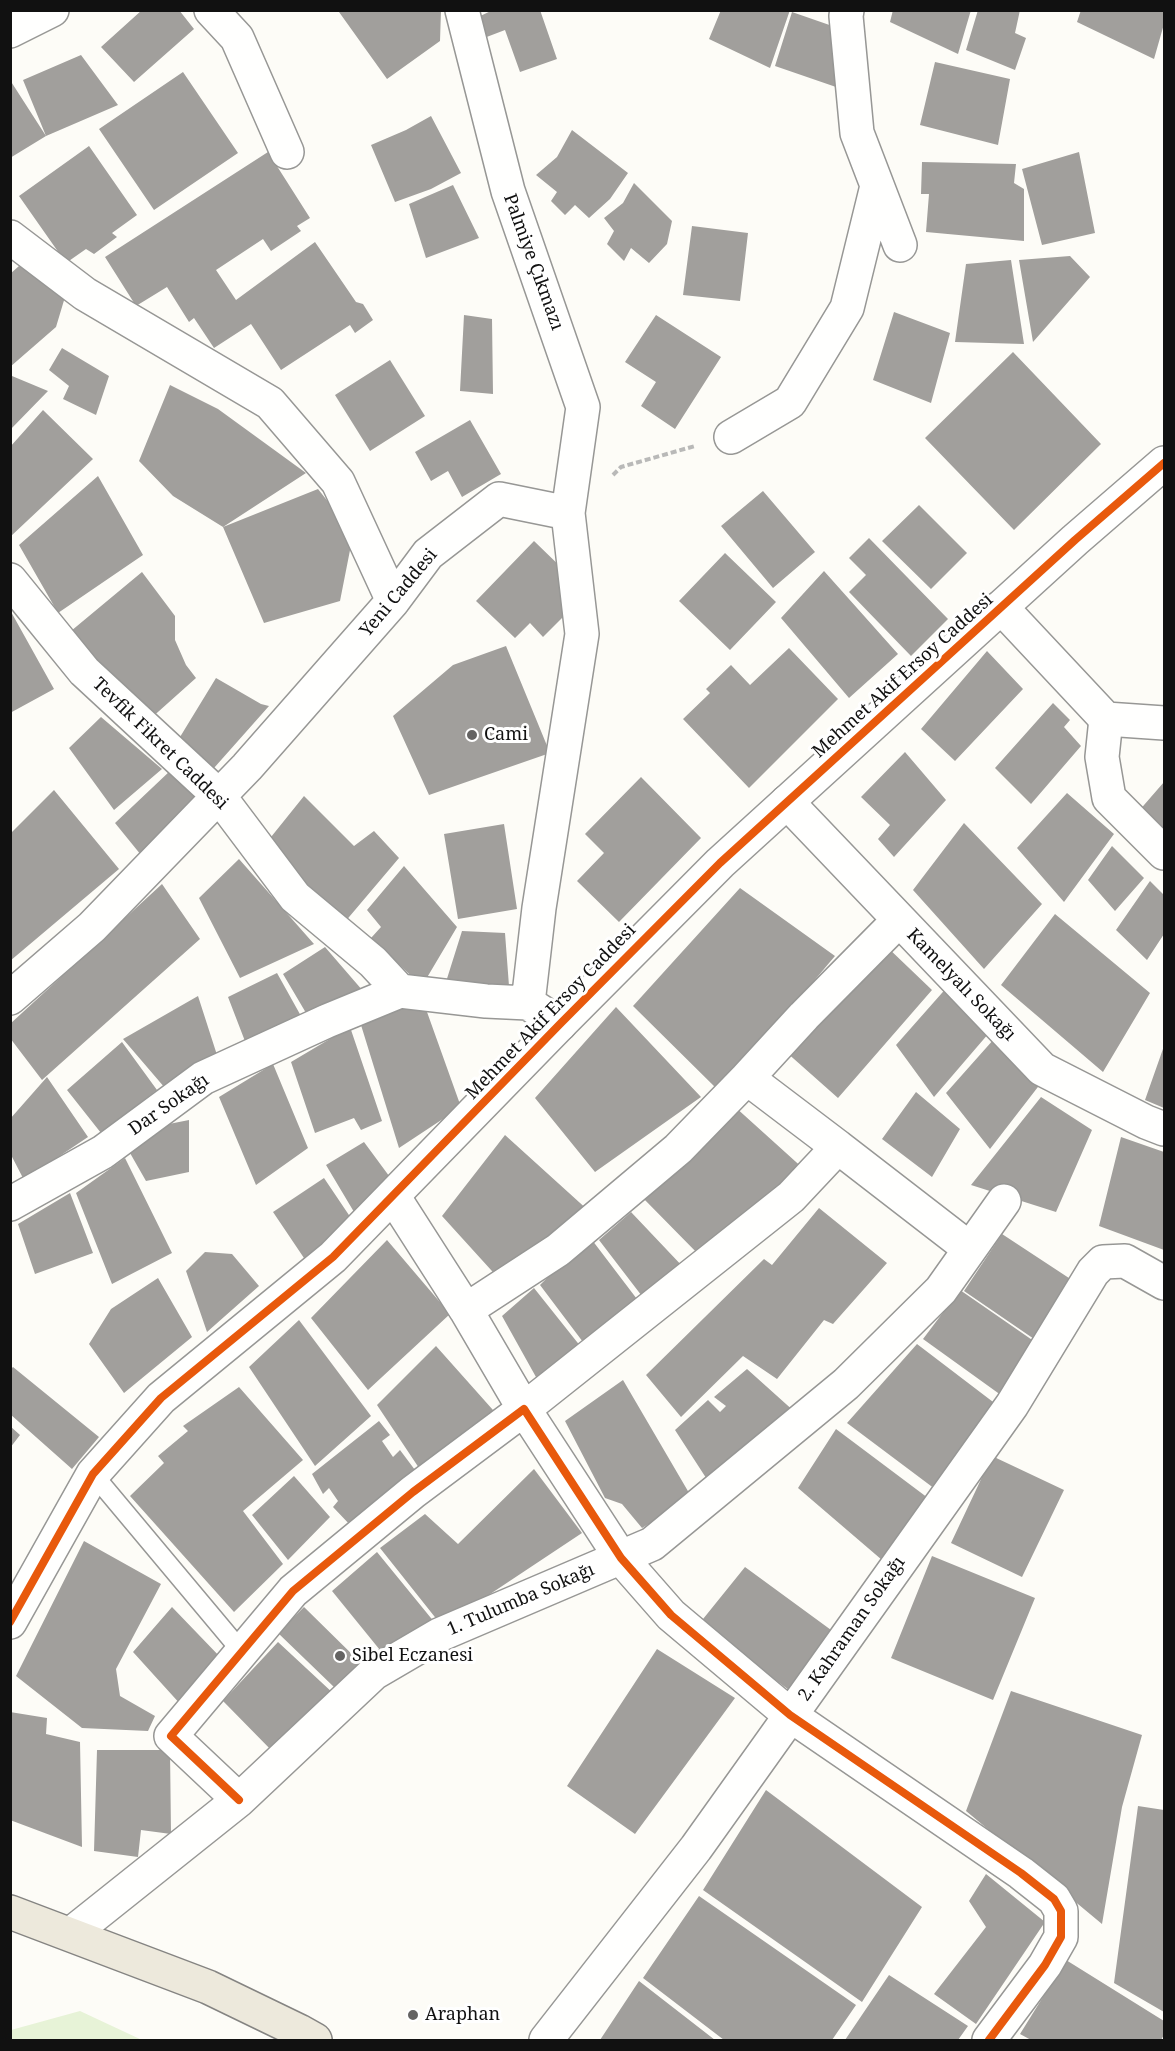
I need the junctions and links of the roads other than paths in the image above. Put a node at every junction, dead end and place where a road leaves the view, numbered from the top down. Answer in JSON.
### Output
{"nodes":[{"id":1,"x":52,"y":10,"type":"edge"},
{"id":2,"x":211,"y":10,"type":"edge"},
{"id":3,"x":462,"y":10,"type":"edge"},
{"id":4,"x":847,"y":10,"type":"edge"},
{"id":5,"x":10,"y":31,"type":"edge"},
{"id":6,"x":287,"y":152,"type":"dead end"},
{"id":7,"x":877,"y":186,"type":"junction"},
{"id":8,"x":900,"y":245,"type":"dead end"},
{"id":9,"x":14,"y":246,"type":"edge"},
{"id":10,"x":731,"y":437,"type":"road end"},
{"id":11,"x":1164,"y":463,"type":"edge"},
{"id":12,"x":568,"y":513,"type":"junction"},
{"id":13,"x":10,"y":580,"type":"edge"},
{"id":14,"x":393,"y":601,"type":"junction"},
{"id":15,"x":1002,"y":607,"type":"junction"},
{"id":16,"x":1106,"y":719,"type":"junction"},
{"id":17,"x":1164,"y":723,"type":"edge"},
{"id":18,"x":219,"y":796,"type":"junction"},
{"id":19,"x":787,"y":802,"type":"junction"},
{"id":20,"x":1164,"y":853,"type":"edge"},
{"id":21,"x":899,"y":920,"type":"junction"},
{"id":22,"x":400,"y":991,"type":"junction"},
{"id":23,"x":10,"y":998,"type":"edge"},
{"id":24,"x":528,"y":1003,"type":"junction"},
{"id":25,"x":560,"y":1024,"type":"junction"},
{"id":26,"x":747,"y":1078,"type":"junction"},
{"id":27,"x":1164,"y":1129,"type":"edge"},
{"id":28,"x":838,"y":1147,"type":"junction"},
{"id":29,"x":393,"y":1196,"type":"junction"},
{"id":30,"x":1004,"y":1201,"type":"dead end"},
{"id":31,"x":10,"y":1204,"type":"edge"},
{"id":32,"x":970,"y":1249,"type":"junction"},
{"id":33,"x":1164,"y":1283,"type":"edge"},
{"id":34,"x":466,"y":1310,"type":"junction"},
{"id":35,"x":524,"y":1409,"type":"junction"},
{"id":36,"x":93,"y":1474,"type":"junction"},
{"id":37,"x":621,"y":1558,"type":"junction"},
{"id":38,"x":10,"y":1622,"type":"edge"},
{"id":39,"x":242,"y":1652,"type":"junction"},
{"id":40,"x":790,"y":1715,"type":"junction"},
{"id":41,"x":239,"y":1800,"type":"junction"},
{"id":42,"x":10,"y":1912,"type":"edge"},
{"id":43,"x":71,"y":1934,"type":"junction"},
{"id":44,"x":315,"y":2040,"type":"edge"},
{"id":45,"x":546,"y":2040,"type":"edge"},
{"id":46,"x":989,"y":2040,"type":"edge"}],
"edges":[{"from":1,"to":5,"type":"street"},
{"from":2,"to":6,"type":"street"},
{"from":3,"to":12,"type":"street","name":"Palmiye Çıkmazı"},
{"from":4,"to":7,"type":"street"},
{"from":7,"to":8,"type":"street"},
{"from":7,"to":10,"type":"street"},
{"from":9,"to":14,"type":"street"},
{"from":11,"to":15,"type":"street","name":"Mehmet Akif Ersoy Caddesi"},
{"from":12,"to":14,"type":"street","name":"Yeni Caddesi"},
{"from":12,"to":24,"type":"street"},
{"from":13,"to":18,"type":"street","name":"Tevfik Fikret Caddesi"},
{"from":14,"to":18,"type":"street","name":"Yeni Caddesi"},
{"from":15,"to":16,"type":"street"},
{"from":15,"to":19,"type":"street","name":"Mehmet Akif Ersoy Caddesi"},
{"from":16,"to":17,"type":"street"},
{"from":16,"to":20,"type":"street"},
{"from":18,"to":22,"type":"street","name":"Tevfik Fikret Caddesi"},
{"from":18,"to":23,"type":"street","name":"Yeni Caddesi"},
{"from":19,"to":21,"type":"street","name":"Kamelyalı Sokağı"},
{"from":19,"to":25,"type":"street","name":"Mehmet Akif Ersoy Caddesi"},
{"from":21,"to":26,"type":"street"},
{"from":21,"to":27,"type":"street","name":"Kamelyalı Sokağı"},
{"from":22,"to":24,"type":"street"},
{"from":22,"to":31,"type":"street","name":"Dar Sokağı"},
{"from":24,"to":25,"type":"street"},
{"from":25,"to":29,"type":"street","name":"Mehmet Akif Ersoy Caddesi"},
{"from":26,"to":28,"type":"street"},
{"from":26,"to":34,"type":"street"},
{"from":28,"to":32,"type":"street"},
{"from":28,"to":35,"type":"street"},
{"from":29,"to":34,"type":"street"},
{"from":29,"to":36,"type":"street","name":"Mehmet Akif Ersoy Caddesi"},
{"from":30,"to":32,"type":"street","name":"1. Tulumba Sokağı"},
{"from":32,"to":37,"type":"street","name":"1. Tulumba Sokağı"},
{"from":33,"to":40,"type":"street","name":"2. Kahraman Sokağı"},
{"from":34,"to":35,"type":"street"},
{"from":35,"to":37,"type":"street"},
{"from":35,"to":39,"type":"street"},
{"from":36,"to":38,"type":"street","name":"Mehmet Akif Ersoy Caddesi"},
{"from":36,"to":39,"type":"lane"},
{"from":37,"to":40,"type":"street"},
{"from":37,"to":41,"type":"street","name":"1. Tulumba Sokağı"},
{"from":39,"to":41,"type":"street"},
{"from":40,"to":45,"type":"street","name":"2. Kahraman Sokağı"},
{"from":40,"to":46,"type":"street"},
{"from":41,"to":43,"type":"street","name":"1. Tulumba Sokağı"},
{"from":42,"to":43,"type":"main road"},
{"from":43,"to":44,"type":"main road"}]}
